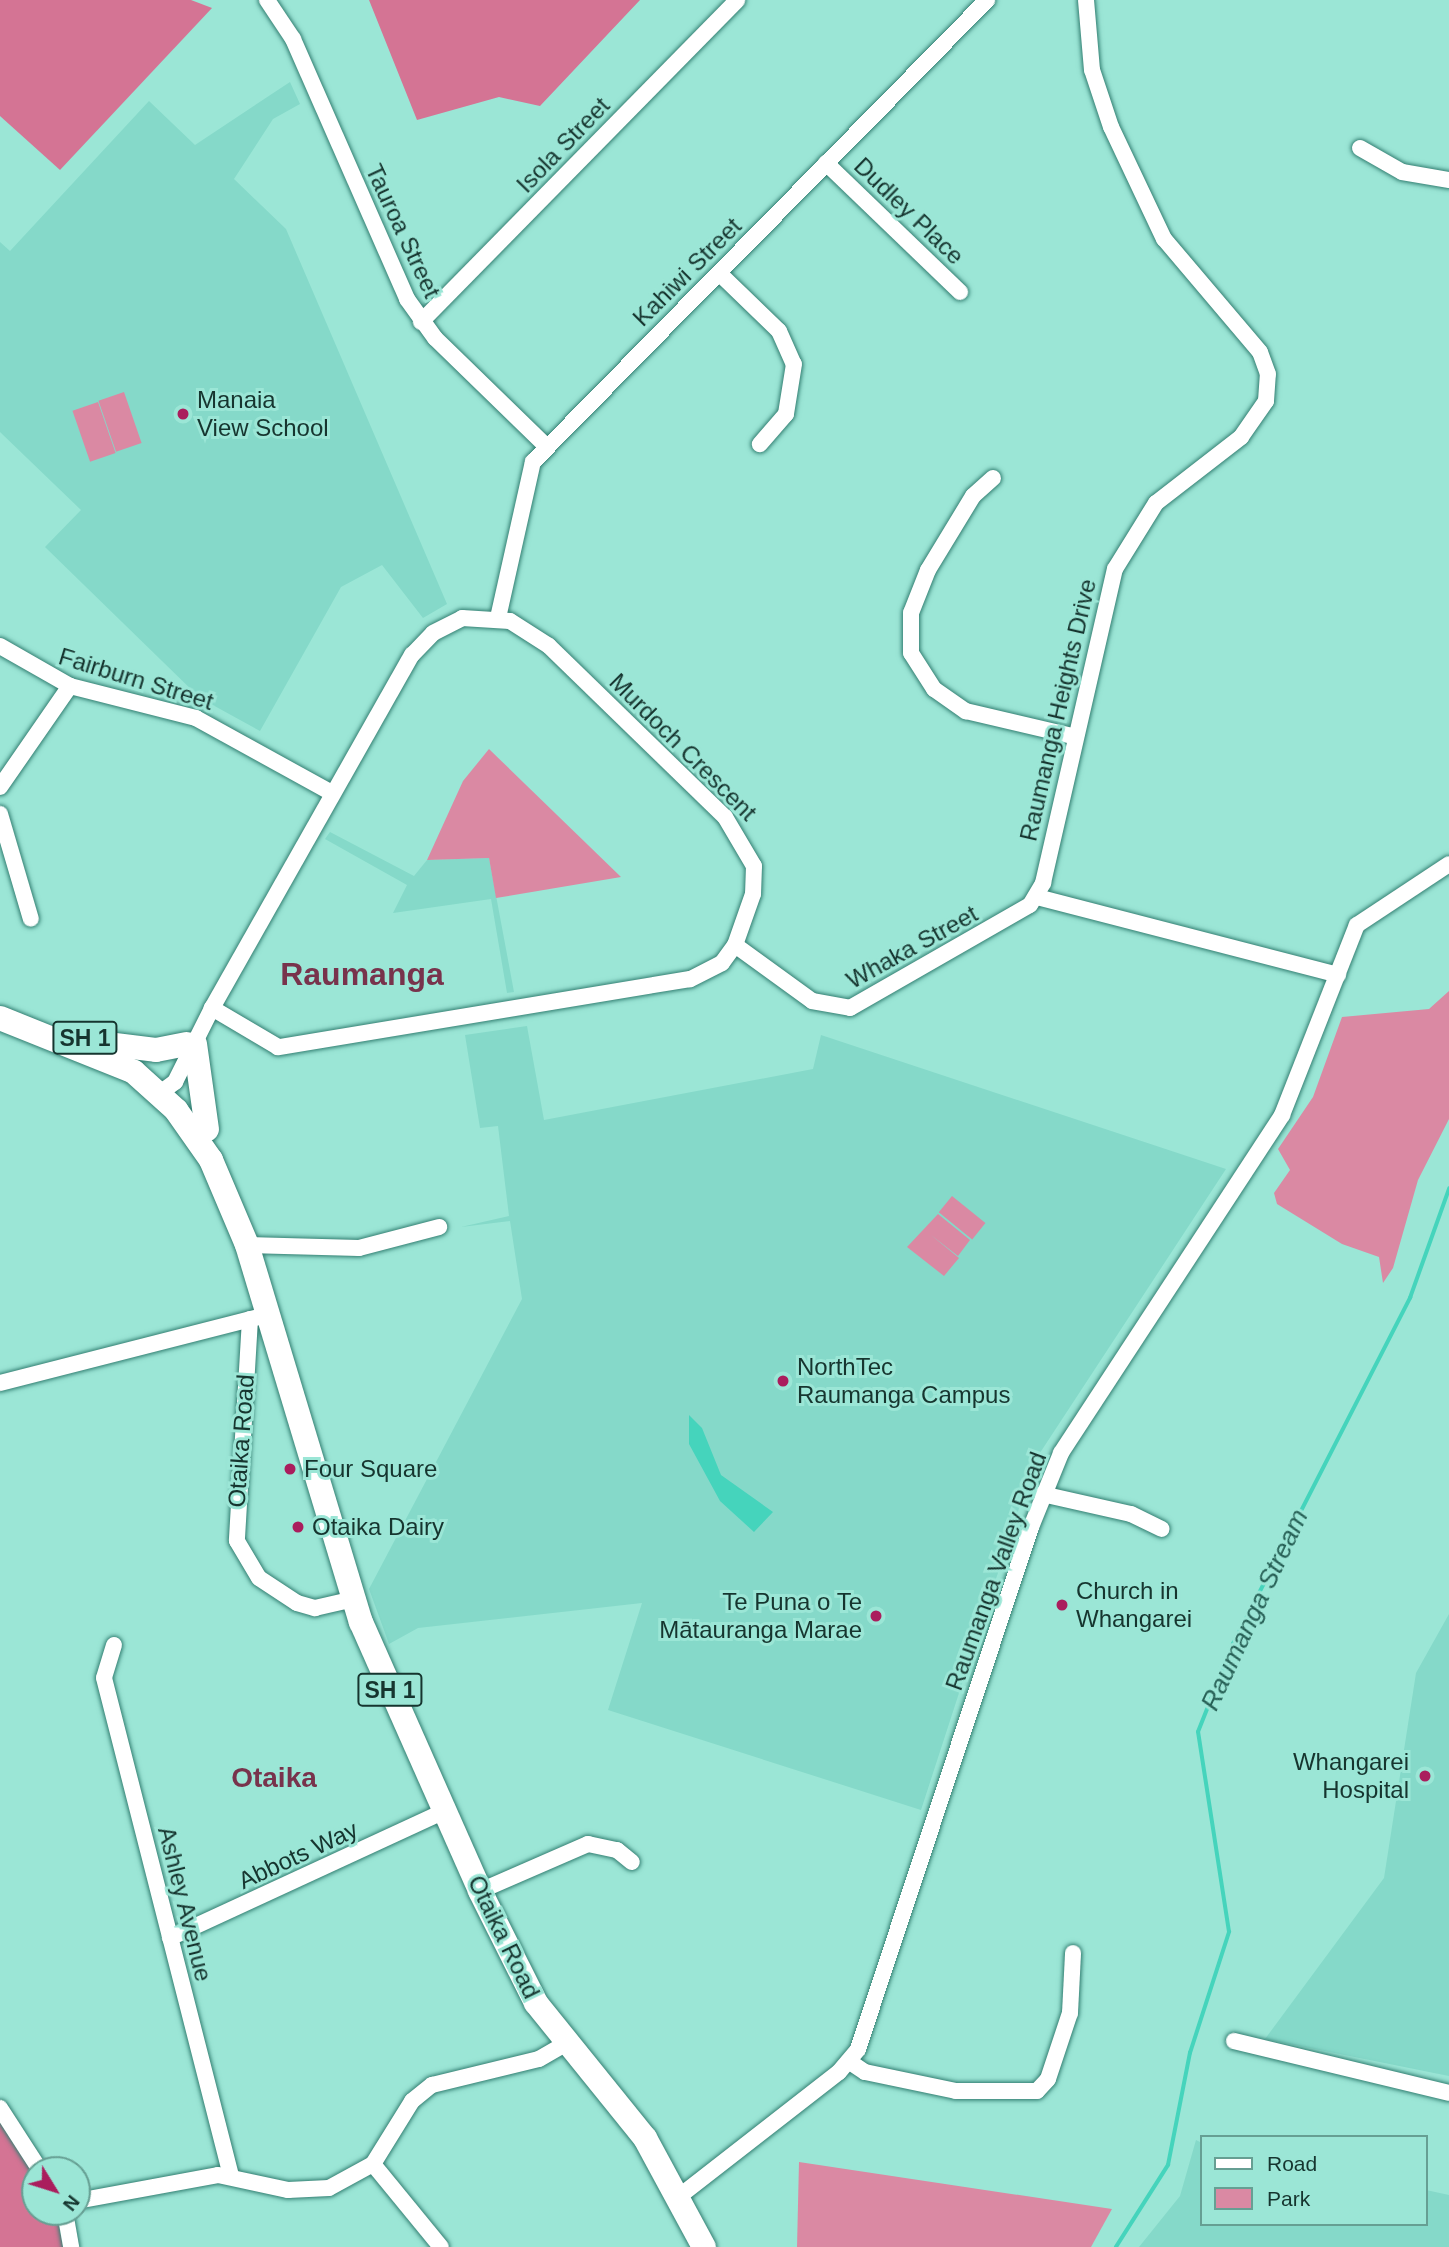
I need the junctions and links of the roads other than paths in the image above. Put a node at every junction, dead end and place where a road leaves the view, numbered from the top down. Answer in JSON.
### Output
{"nodes":[{"id":1,"x":267,"y":0,"type":"edge"},
{"id":2,"x":737,"y":0,"type":"edge"},
{"id":3,"x":987,"y":0,"type":"edge"},
{"id":4,"x":1086,"y":0,"type":"edge"},
{"id":5,"x":1360,"y":148,"type":"dead end"},
{"id":6,"x":826,"y":163,"type":"junction"},
{"id":7,"x":1449,"y":180,"type":"edge"},
{"id":8,"x":719,"y":273,"type":"junction"},
{"id":9,"x":960,"y":292,"type":"dead end"},
{"id":10,"x":421,"y":322,"type":"junction"},
{"id":11,"x":760,"y":444,"type":"dead end"},
{"id":12,"x":547,"y":447,"type":"junction"},
{"id":13,"x":993,"y":478,"type":"dead end"},
{"id":14,"x":498,"y":618,"type":"junction"},
{"id":15,"x":0,"y":646,"type":"edge"},
{"id":16,"x":70,"y":686,"type":"junction"},
{"id":17,"x":1073,"y":736,"type":"junction"},
{"id":18,"x":0,"y":786,"type":"edge"},
{"id":19,"x":332,"y":793,"type":"junction"},
{"id":20,"x":0,"y":814,"type":"edge"},
{"id":21,"x":1449,"y":864,"type":"edge"},
{"id":22,"x":1037,"y":897,"type":"junction"},
{"id":23,"x":31,"y":919,"type":"dead end"},
{"id":24,"x":735,"y":945,"type":"junction"},
{"id":25,"x":1338,"y":975,"type":"junction"},
{"id":26,"x":212,"y":1007,"type":"junction"},
{"id":27,"x":0,"y":1009,"type":"edge"},
{"id":28,"x":0,"y":1018,"type":"edge"},
{"id":29,"x":194,"y":1039,"type":"junction"},
{"id":30,"x":99,"y":1043,"type":"junction"},
{"id":31,"x":164,"y":1087,"type":"junction"},
{"id":32,"x":208,"y":1129,"type":"junction"},
{"id":33,"x":439,"y":1227,"type":"dead end"},
{"id":34,"x":247,"y":1245,"type":"junction"},
{"id":35,"x":259,"y":1317,"type":"junction"},
{"id":36,"x":0,"y":1383,"type":"edge"},
{"id":37,"x":1042,"y":1494,"type":"junction"},
{"id":38,"x":1162,"y":1529,"type":"dead end"},
{"id":39,"x":354,"y":1599,"type":"junction"},
{"id":40,"x":114,"y":1645,"type":"dead end"},
{"id":41,"x":445,"y":1811,"type":"junction"},
{"id":42,"x":632,"y":1862,"type":"dead end"},
{"id":43,"x":480,"y":1891,"type":"junction"},
{"id":44,"x":170,"y":1938,"type":"junction"},
{"id":45,"x":1073,"y":1953,"type":"dead end"},
{"id":46,"x":1234,"y":2041,"type":"dead end"},
{"id":47,"x":565,"y":2044,"type":"junction"},
{"id":48,"x":850,"y":2062,"type":"junction"},
{"id":49,"x":1449,"y":2093,"type":"edge"},
{"id":50,"x":0,"y":2108,"type":"edge"},
{"id":51,"x":31,"y":2156,"type":"edge"},
{"id":52,"x":373,"y":2164,"type":"junction"},
{"id":53,"x":231,"y":2176,"type":"junction"},
{"id":54,"x":681,"y":2195,"type":"junction"},
{"id":55,"x":91,"y":2200,"type":"edge"},
{"id":56,"x":67,"y":2226,"type":"edge"},
{"id":57,"x":71,"y":2247,"type":"edge"},
{"id":58,"x":441,"y":2247,"type":"edge"},
{"id":59,"x":704,"y":2247,"type":"edge"}],
"edges":[{"from":1,"to":10,"type":"street","name":"Tauroa Street"},
{"from":2,"to":10,"type":"street","name":"Isola Street"},
{"from":3,"to":6,"type":"street","name":"Kahiwi Street"},
{"from":4,"to":17,"type":"street","name":"Raumanga Heights Drive"},
{"from":5,"to":7,"type":"street"},
{"from":6,"to":8,"type":"street","name":"Kahiwi Street"},
{"from":6,"to":9,"type":"street","name":"Dudley Place"},
{"from":8,"to":11,"type":"street"},
{"from":8,"to":12,"type":"street","name":"Kahiwi Street"},
{"from":10,"to":12,"type":"street","name":"Tauroa Street"},
{"from":12,"to":14,"type":"street","name":"Kahiwi Street"},
{"from":13,"to":17,"type":"street"},
{"from":14,"to":19,"type":"street","name":"Murdoch Crescent"},
{"from":14,"to":24,"type":"street","name":"Murdoch Crescent"},
{"from":15,"to":16,"type":"street","name":"Fairburn Street"},
{"from":16,"to":18,"type":"street"},
{"from":16,"to":19,"type":"street","name":"Fairburn Street"},
{"from":17,"to":22,"type":"street","name":"Raumanga Heights Drive"},
{"from":19,"to":26,"type":"street","name":"Murdoch Crescent"},
{"from":20,"to":23,"type":"street"},
{"from":21,"to":25,"type":"street","name":"Raumanga Valley Road"},
{"from":22,"to":24,"type":"street","name":"Whaka Street"},
{"from":22,"to":25,"type":"street"},
{"from":24,"to":26,"type":"street","name":"Murdoch Crescent"},
{"from":25,"to":37,"type":"street","name":"Raumanga Valley Road"},
{"from":26,"to":29,"type":"street","name":"Murdoch Crescent"},
{"from":27,"to":30,"type":"highway","name":"Otaika Road","number":"SH 1"},
{"from":28,"to":31,"type":"highway","name":"Otaika Road","number":"SH 1"},
{"from":29,"to":30,"type":"highway"},
{"from":29,"to":31,"type":"street","name":"Murdoch Crescent"},
{"from":29,"to":32,"type":"highway"},
{"from":30,"to":31,"type":"highway","name":"Otaika Road","number":"SH 1"},
{"from":31,"to":32,"type":"highway","name":"Otaika Road","number":"SH 1"},
{"from":31,"to":34,"type":"highway","name":"Otaika Road","number":"SH 1"},
{"from":32,"to":34,"type":"highway","name":"Otaika Road","number":"SH 1"},
{"from":33,"to":34,"type":"street"},
{"from":34,"to":35,"type":"highway","name":"Otaika Road","number":"SH 1"},
{"from":35,"to":36,"type":"street"},
{"from":35,"to":39,"type":"highway","name":"Otaika Road","number":"SH 1"},
{"from":35,"to":39,"type":"street","name":"Otaika Road"},
{"from":37,"to":38,"type":"street"},
{"from":37,"to":48,"type":"street","name":"Raumanga Valley Road"},
{"from":39,"to":41,"type":"highway","name":"Otaika Road","number":"SH 1"},
{"from":40,"to":44,"type":"street","name":"Ashley Avenue"},
{"from":41,"to":43,"type":"highway","name":"Otaika Road","number":"SH 1"},
{"from":41,"to":44,"type":"street","name":"Abbots Way"},
{"from":42,"to":43,"type":"street"},
{"from":43,"to":47,"type":"highway","name":"Otaika Road","number":"SH 1"},
{"from":44,"to":53,"type":"street","name":"Ashley Avenue"},
{"from":45,"to":48,"type":"street"},
{"from":46,"to":49,"type":"street"},
{"from":47,"to":52,"type":"street"},
{"from":47,"to":54,"type":"highway","name":"Otaika Road","number":"SH 1"},
{"from":48,"to":54,"type":"street"},
{"from":50,"to":51,"type":"street"},
{"from":52,"to":53,"type":"street"},
{"from":52,"to":58,"type":"street"},
{"from":53,"to":55,"type":"street"},
{"from":54,"to":59,"type":"highway","name":"Otaika Road","number":"SH 1"},
{"from":56,"to":57,"type":"street"}]}
